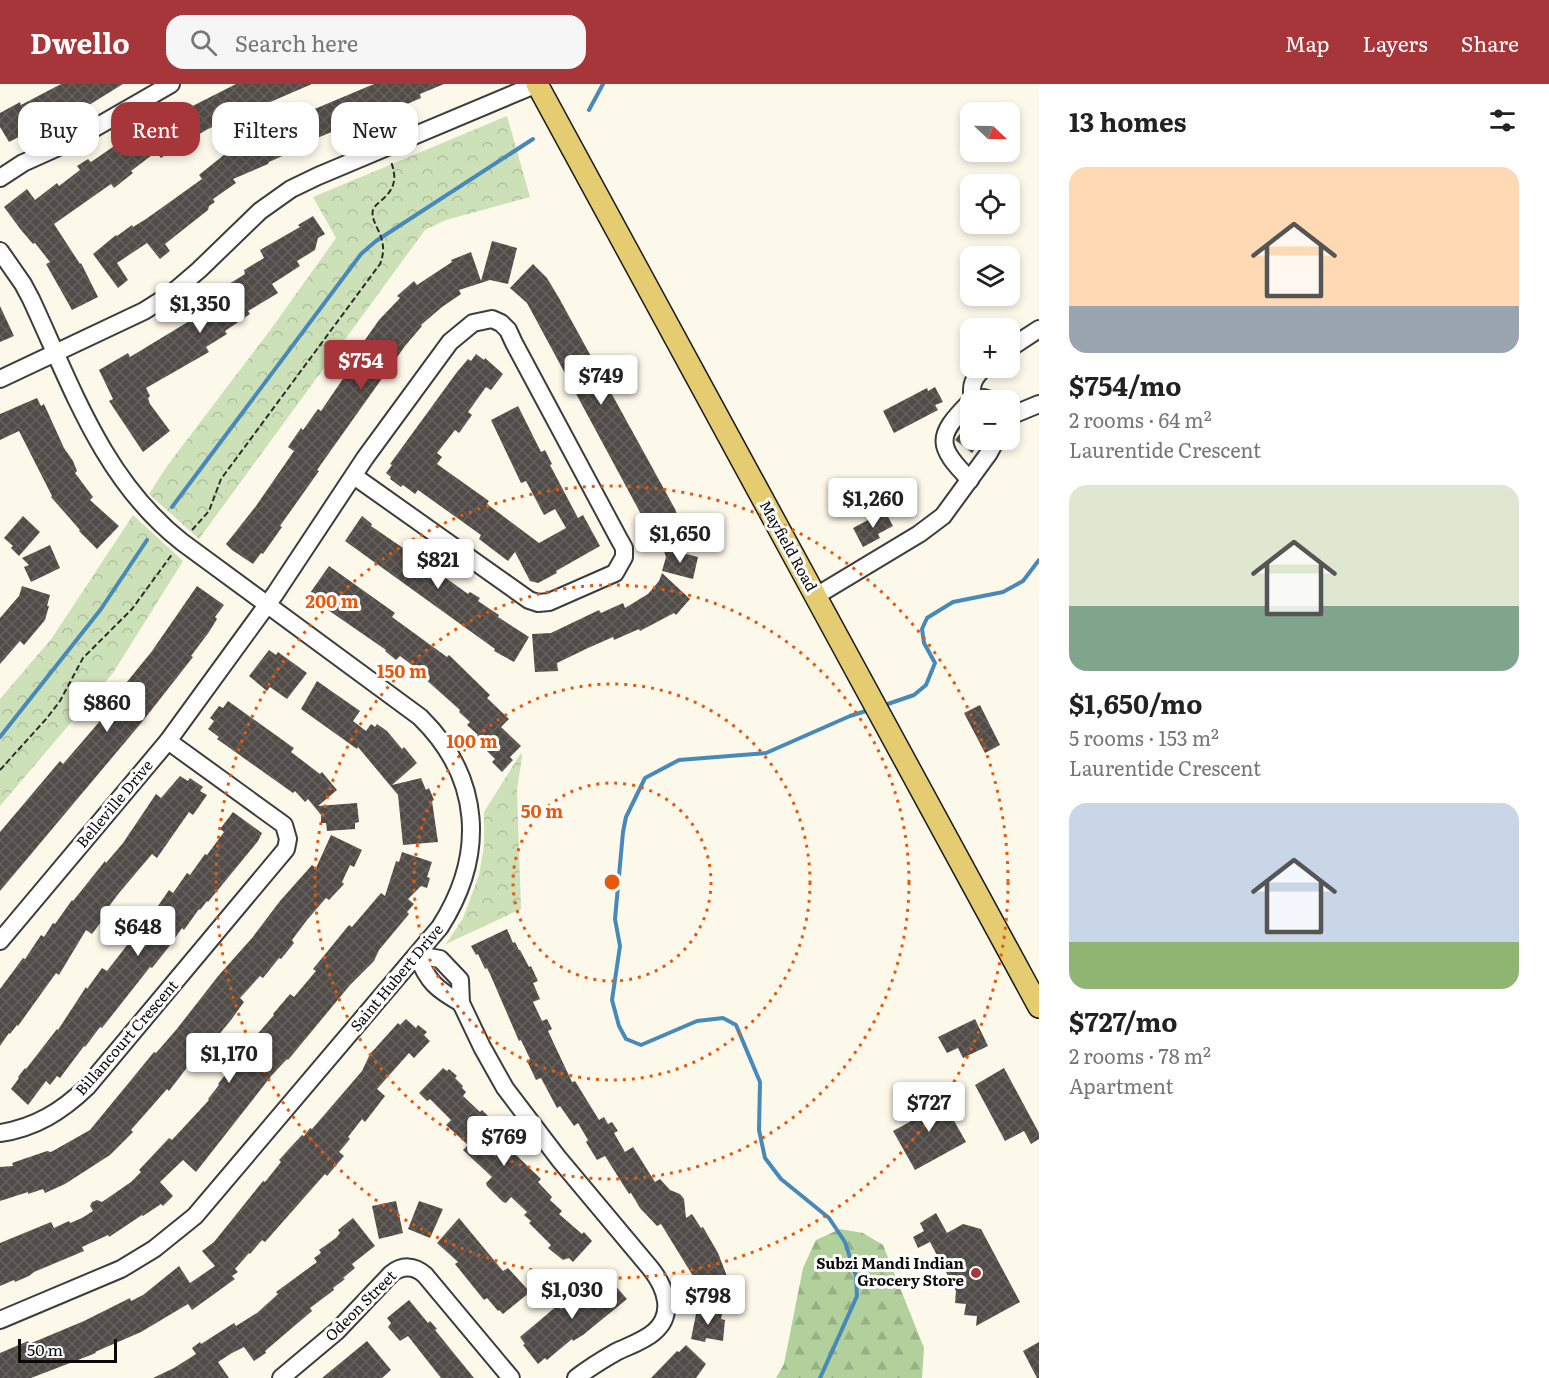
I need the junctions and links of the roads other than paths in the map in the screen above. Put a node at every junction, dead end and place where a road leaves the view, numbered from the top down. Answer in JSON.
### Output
{"nodes":[{"id":1,"x":171,"y":84,"type":"edge"},
{"id":2,"x":537,"y":84,"type":"edge"},
{"id":3,"x":0,"y":178,"type":"edge"},
{"id":4,"x":0,"y":251,"type":"edge"},
{"id":5,"x":1039,"y":329,"type":"edge"},
{"id":6,"x":1020,"y":341,"type":"edge"},
{"id":7,"x":57,"y":353,"type":"junction"},
{"id":8,"x":0,"y":379,"type":"edge"},
{"id":9,"x":1039,"y":404,"type":"edge"},
{"id":10,"x":1020,"y":412,"type":"edge"},
{"id":11,"x":960,"y":413,"type":"edge"},
{"id":12,"x":990,"y":450,"type":"edge"},
{"id":13,"x":354,"y":476,"type":"junction"},
{"id":14,"x":970,"y":480,"type":"junction"},
{"id":15,"x":816,"y":596,"type":"junction"},
{"id":16,"x":267,"y":605,"type":"junction"},
{"id":17,"x":168,"y":741,"type":"junction"},
{"id":18,"x":0,"y":941,"type":"edge"},
{"id":19,"x":417,"y":955,"type":"junction"},
{"id":20,"x":1039,"y":1007,"type":"edge"},
{"id":21,"x":0,"y":1133,"type":"edge"},
{"id":22,"x":0,"y":1320,"type":"edge"},
{"id":23,"x":281,"y":1378,"type":"edge"},
{"id":24,"x":511,"y":1378,"type":"edge"},
{"id":25,"x":576,"y":1378,"type":"edge"}],
"edges":[{"from":1,"to":3,"type":"street"},
{"from":2,"to":7,"type":"street"},
{"from":2,"to":15,"type":"main road","name":"Mayfield Road"},
{"from":4,"to":7,"type":"street","name":"Saint Hubert Drive"},
{"from":5,"to":6,"type":"street"},
{"from":7,"to":8,"type":"street"},
{"from":7,"to":16,"type":"street","name":"Saint Hubert Drive"},
{"from":9,"to":10,"type":"street"},
{"from":11,"to":14,"type":"street"},
{"from":12,"to":14,"type":"street"},
{"from":13,"to":13,"type":"street","name":"Belleville Drive"},
{"from":13,"to":16,"type":"street","name":"Belleville Drive"},
{"from":14,"to":15,"type":"street"},
{"from":15,"to":20,"type":"main road","name":"Mayfield Road"},
{"from":16,"to":17,"type":"street","name":"Belleville Drive"},
{"from":16,"to":19,"type":"street","name":"Saint Hubert Drive"},
{"from":17,"to":18,"type":"street","name":"Belleville Drive"},
{"from":17,"to":21,"type":"street","name":"Billancourt Crescent"},
{"from":19,"to":22,"type":"street","name":"Saint Hubert Drive"},
{"from":19,"to":25,"type":"street"},
{"from":23,"to":24,"type":"street","name":"Odeon Street"}]}
